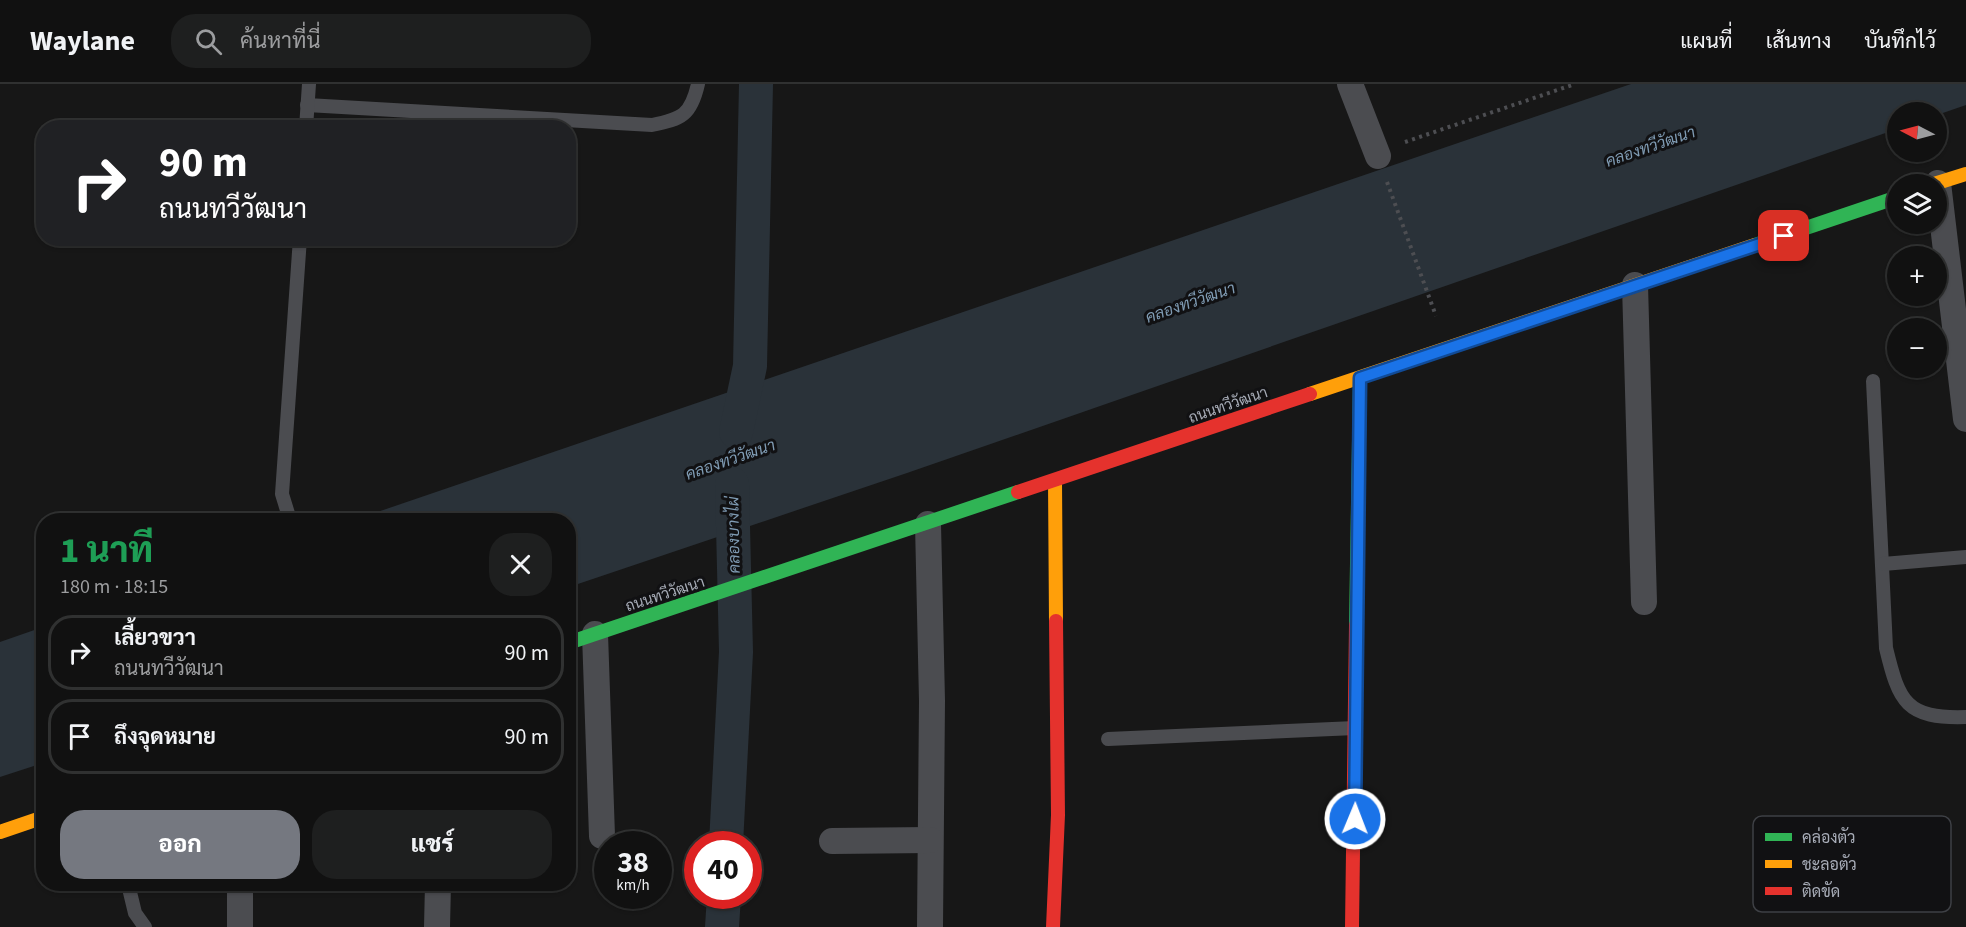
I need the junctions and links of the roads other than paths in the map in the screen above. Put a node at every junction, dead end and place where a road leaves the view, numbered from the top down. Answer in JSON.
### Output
{"nodes":[{"id":1,"x":309,"y":84,"type":"edge"},
{"id":2,"x":698,"y":84,"type":"edge"},
{"id":3,"x":1350,"y":84,"type":"edge"},
{"id":4,"x":307,"y":105,"type":"junction"},
{"id":5,"x":306,"y":120,"type":"edge"},
{"id":6,"x":566,"y":120,"type":"edge"},
{"id":7,"x":576,"y":121,"type":"edge"},
{"id":8,"x":1377,"y":154,"type":"road end"},
{"id":9,"x":1966,"y":174,"type":"edge"},
{"id":10,"x":1947,"y":180,"type":"edge"},
{"id":11,"x":1887,"y":201,"type":"edge"},
{"id":12,"x":1942,"y":234,"type":"edge"},
{"id":13,"x":299,"y":246,"type":"edge"},
{"id":14,"x":1635,"y":285,"type":"junction"},
{"id":15,"x":1360,"y":378,"type":"junction"},
{"id":16,"x":1873,"y":381,"type":"dead end"},
{"id":17,"x":1966,"y":419,"type":"edge"},
{"id":18,"x":1055,"y":481,"type":"junction"},
{"id":19,"x":289,"y":513,"type":"edge"},
{"id":20,"x":928,"y":524,"type":"junction"},
{"id":21,"x":1966,"y":557,"type":"edge"},
{"id":22,"x":1883,"y":564,"type":"junction"},
{"id":23,"x":1644,"y":602,"type":"dead end"},
{"id":24,"x":595,"y":634,"type":"junction"},
{"id":25,"x":576,"y":640,"type":"edge"},
{"id":26,"x":1966,"y":717,"type":"edge"},
{"id":27,"x":1356,"y":728,"type":"junction"},
{"id":28,"x":1108,"y":739,"type":"dead end"},
{"id":29,"x":36,"y":821,"type":"edge"},
{"id":30,"x":602,"y":831,"type":"edge"},
{"id":31,"x":0,"y":832,"type":"edge"},
{"id":32,"x":930,"y":840,"type":"junction"},
{"id":33,"x":832,"y":841,"type":"dead end"},
{"id":34,"x":130,"y":891,"type":"edge"},
{"id":35,"x":240,"y":891,"type":"edge"},
{"id":36,"x":438,"y":891,"type":"edge"},
{"id":37,"x":145,"y":927,"type":"edge"},
{"id":38,"x":240,"y":927,"type":"edge"},
{"id":39,"x":437,"y":927,"type":"edge"},
{"id":40,"x":930,"y":927,"type":"edge"},
{"id":41,"x":1053,"y":927,"type":"edge"},
{"id":42,"x":1352,"y":927,"type":"edge"}],
"edges":[{"from":1,"to":4,"type":"lane"},
{"from":2,"to":7,"type":"lane"},
{"from":3,"to":8,"type":"street"},
{"from":4,"to":5,"type":"lane"},
{"from":4,"to":6,"type":"lane"},
{"from":9,"to":10,"type":"main road"},
{"from":11,"to":14,"type":"main road","name":"ถนนทวีวัฒนา"},
{"from":12,"to":17,"type":"street"},
{"from":13,"to":19,"type":"lane"},
{"from":14,"to":15,"type":"main road","name":"ถนนทวีวัฒนา"},
{"from":14,"to":23,"type":"street"},
{"from":15,"to":18,"type":"main road","name":"ถนนทวีวัฒนา"},
{"from":15,"to":27,"type":"main road"},
{"from":16,"to":22,"type":"lane"},
{"from":18,"to":20,"type":"main road","name":"ถนนทวีวัฒนา"},
{"from":18,"to":41,"type":"main road"},
{"from":20,"to":24,"type":"main road","name":"ถนนทวีวัฒนา"},
{"from":20,"to":32,"type":"street"},
{"from":21,"to":22,"type":"lane"},
{"from":22,"to":26,"type":"lane"},
{"from":24,"to":25,"type":"main road","name":"ถนนทวีวัฒนา"},
{"from":24,"to":30,"type":"street"},
{"from":27,"to":28,"type":"lane"},
{"from":27,"to":42,"type":"main road"},
{"from":29,"to":31,"type":"main road"},
{"from":32,"to":33,"type":"street"},
{"from":32,"to":40,"type":"street"},
{"from":34,"to":37,"type":"lane"},
{"from":35,"to":38,"type":"street"},
{"from":36,"to":39,"type":"street"}]}
